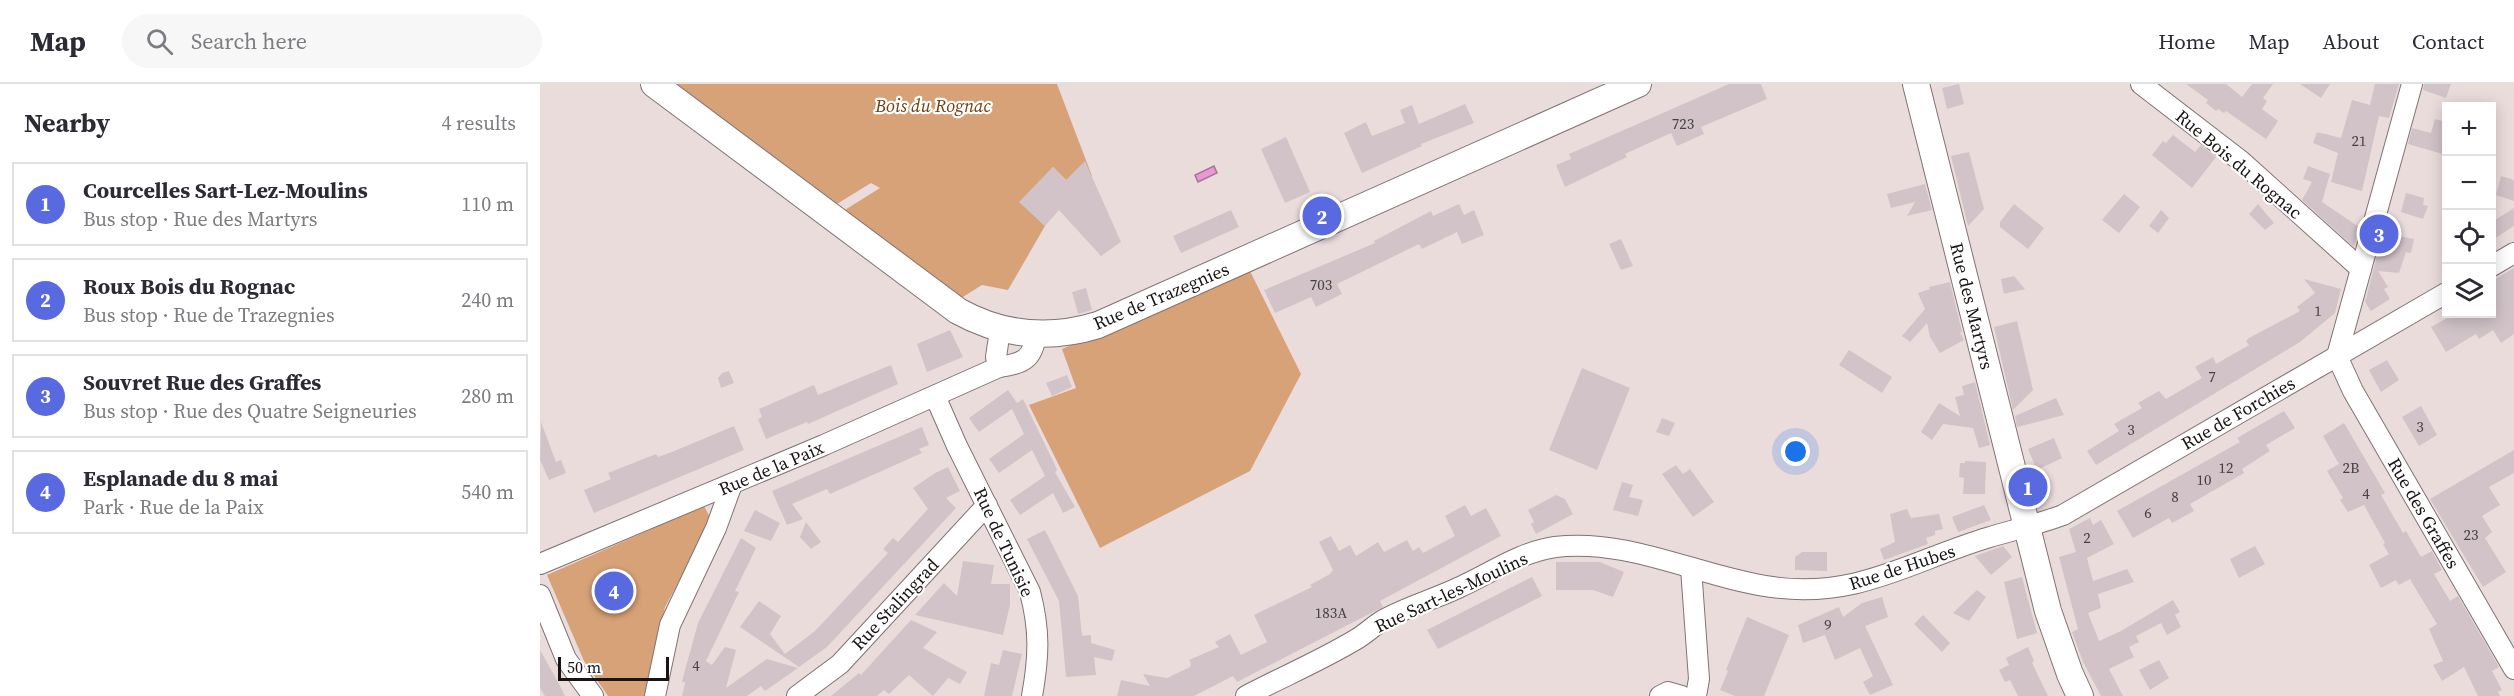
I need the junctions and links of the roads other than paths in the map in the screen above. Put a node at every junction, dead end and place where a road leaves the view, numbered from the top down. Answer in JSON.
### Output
{"nodes":[{"id":1,"x":654,"y":84,"type":"edge"},
{"id":2,"x":1638,"y":84,"type":"edge"},
{"id":3,"x":1916,"y":84,"type":"edge"},
{"id":4,"x":2141,"y":84,"type":"edge"},
{"id":5,"x":2412,"y":84,"type":"edge"},
{"id":6,"x":2514,"y":253,"type":"edge"},
{"id":7,"x":2495,"y":264,"type":"edge"},
{"id":8,"x":2361,"y":269,"type":"junction"},
{"id":9,"x":2442,"y":295,"type":"edge"},
{"id":10,"x":1000,"y":330,"type":"junction"},
{"id":11,"x":1036,"y":334,"type":"junction"},
{"id":12,"x":2337,"y":356,"type":"junction"},
{"id":13,"x":999,"y":367,"type":"junction"},
{"id":14,"x":935,"y":396,"type":"junction"},
{"id":15,"x":732,"y":484,"type":"junction"},
{"id":16,"x":987,"y":504,"type":"junction"},
{"id":17,"x":2027,"y":528,"type":"junction"},
{"id":18,"x":540,"y":564,"type":"edge"},
{"id":19,"x":1691,"y":568,"type":"junction"},
{"id":20,"x":1774,"y":587,"type":"joint"},
{"id":21,"x":540,"y":595,"type":"edge"},
{"id":22,"x":2514,"y":669,"type":"edge"},
{"id":23,"x":593,"y":696,"type":"edge"},
{"id":24,"x":655,"y":696,"type":"edge"},
{"id":25,"x":796,"y":696,"type":"edge"},
{"id":26,"x":1032,"y":696,"type":"edge"},
{"id":27,"x":1246,"y":696,"type":"edge"},
{"id":28,"x":1660,"y":696,"type":"edge"},
{"id":29,"x":1682,"y":696,"type":"edge"},
{"id":30,"x":1696,"y":696,"type":"edge"},
{"id":31,"x":2080,"y":696,"type":"edge"}],
"edges":[{"from":1,"to":10,"type":"main road","name":"Rue de Trazegnies"},
{"from":2,"to":11,"type":"main road","name":"Rue de Trazegnies"},
{"from":3,"to":17,"type":"main road","name":"Rue des Martyrs"},
{"from":4,"to":8,"type":"street","name":"Rue Bois du Rognac"},
{"from":5,"to":8,"type":"street"},
{"from":6,"to":7,"type":"street"},
{"from":8,"to":12,"type":"street"},
{"from":9,"to":12,"type":"street","name":"Rue de Forchies"},
{"from":10,"to":11,"type":"main road","name":"Rue de Trazegnies"},
{"from":10,"to":13,"type":"street"},
{"from":11,"to":13,"type":"street","name":"Rue de la Paix"},
{"from":12,"to":17,"type":"street","name":"Rue de Forchies"},
{"from":12,"to":22,"type":"street","name":"Rue des Graffes"},
{"from":13,"to":14,"type":"street","name":"Rue de la Paix"},
{"from":14,"to":15,"type":"street","name":"Rue de la Paix"},
{"from":14,"to":16,"type":"street","name":"Rue de Tunisie"},
{"from":15,"to":18,"type":"street","name":"Rue de la Paix"},
{"from":15,"to":24,"type":"street"},
{"from":16,"to":25,"type":"street","name":"Rue Stalingrad"},
{"from":16,"to":26,"type":"street","name":"Rue de Tunisie"},
{"from":17,"to":20,"type":"street","name":"Rue de Hubes"},
{"from":17,"to":31,"type":"main road","name":"Rue des Martyrs"},
{"from":19,"to":20,"type":"street","name":"Rue Sart-les-Moulins"},
{"from":19,"to":27,"type":"street","name":"Rue Sart-les-Moulins"},
{"from":19,"to":30,"type":"street"},
{"from":21,"to":23,"type":"street"},
{"from":28,"to":29,"type":"street"}]}
